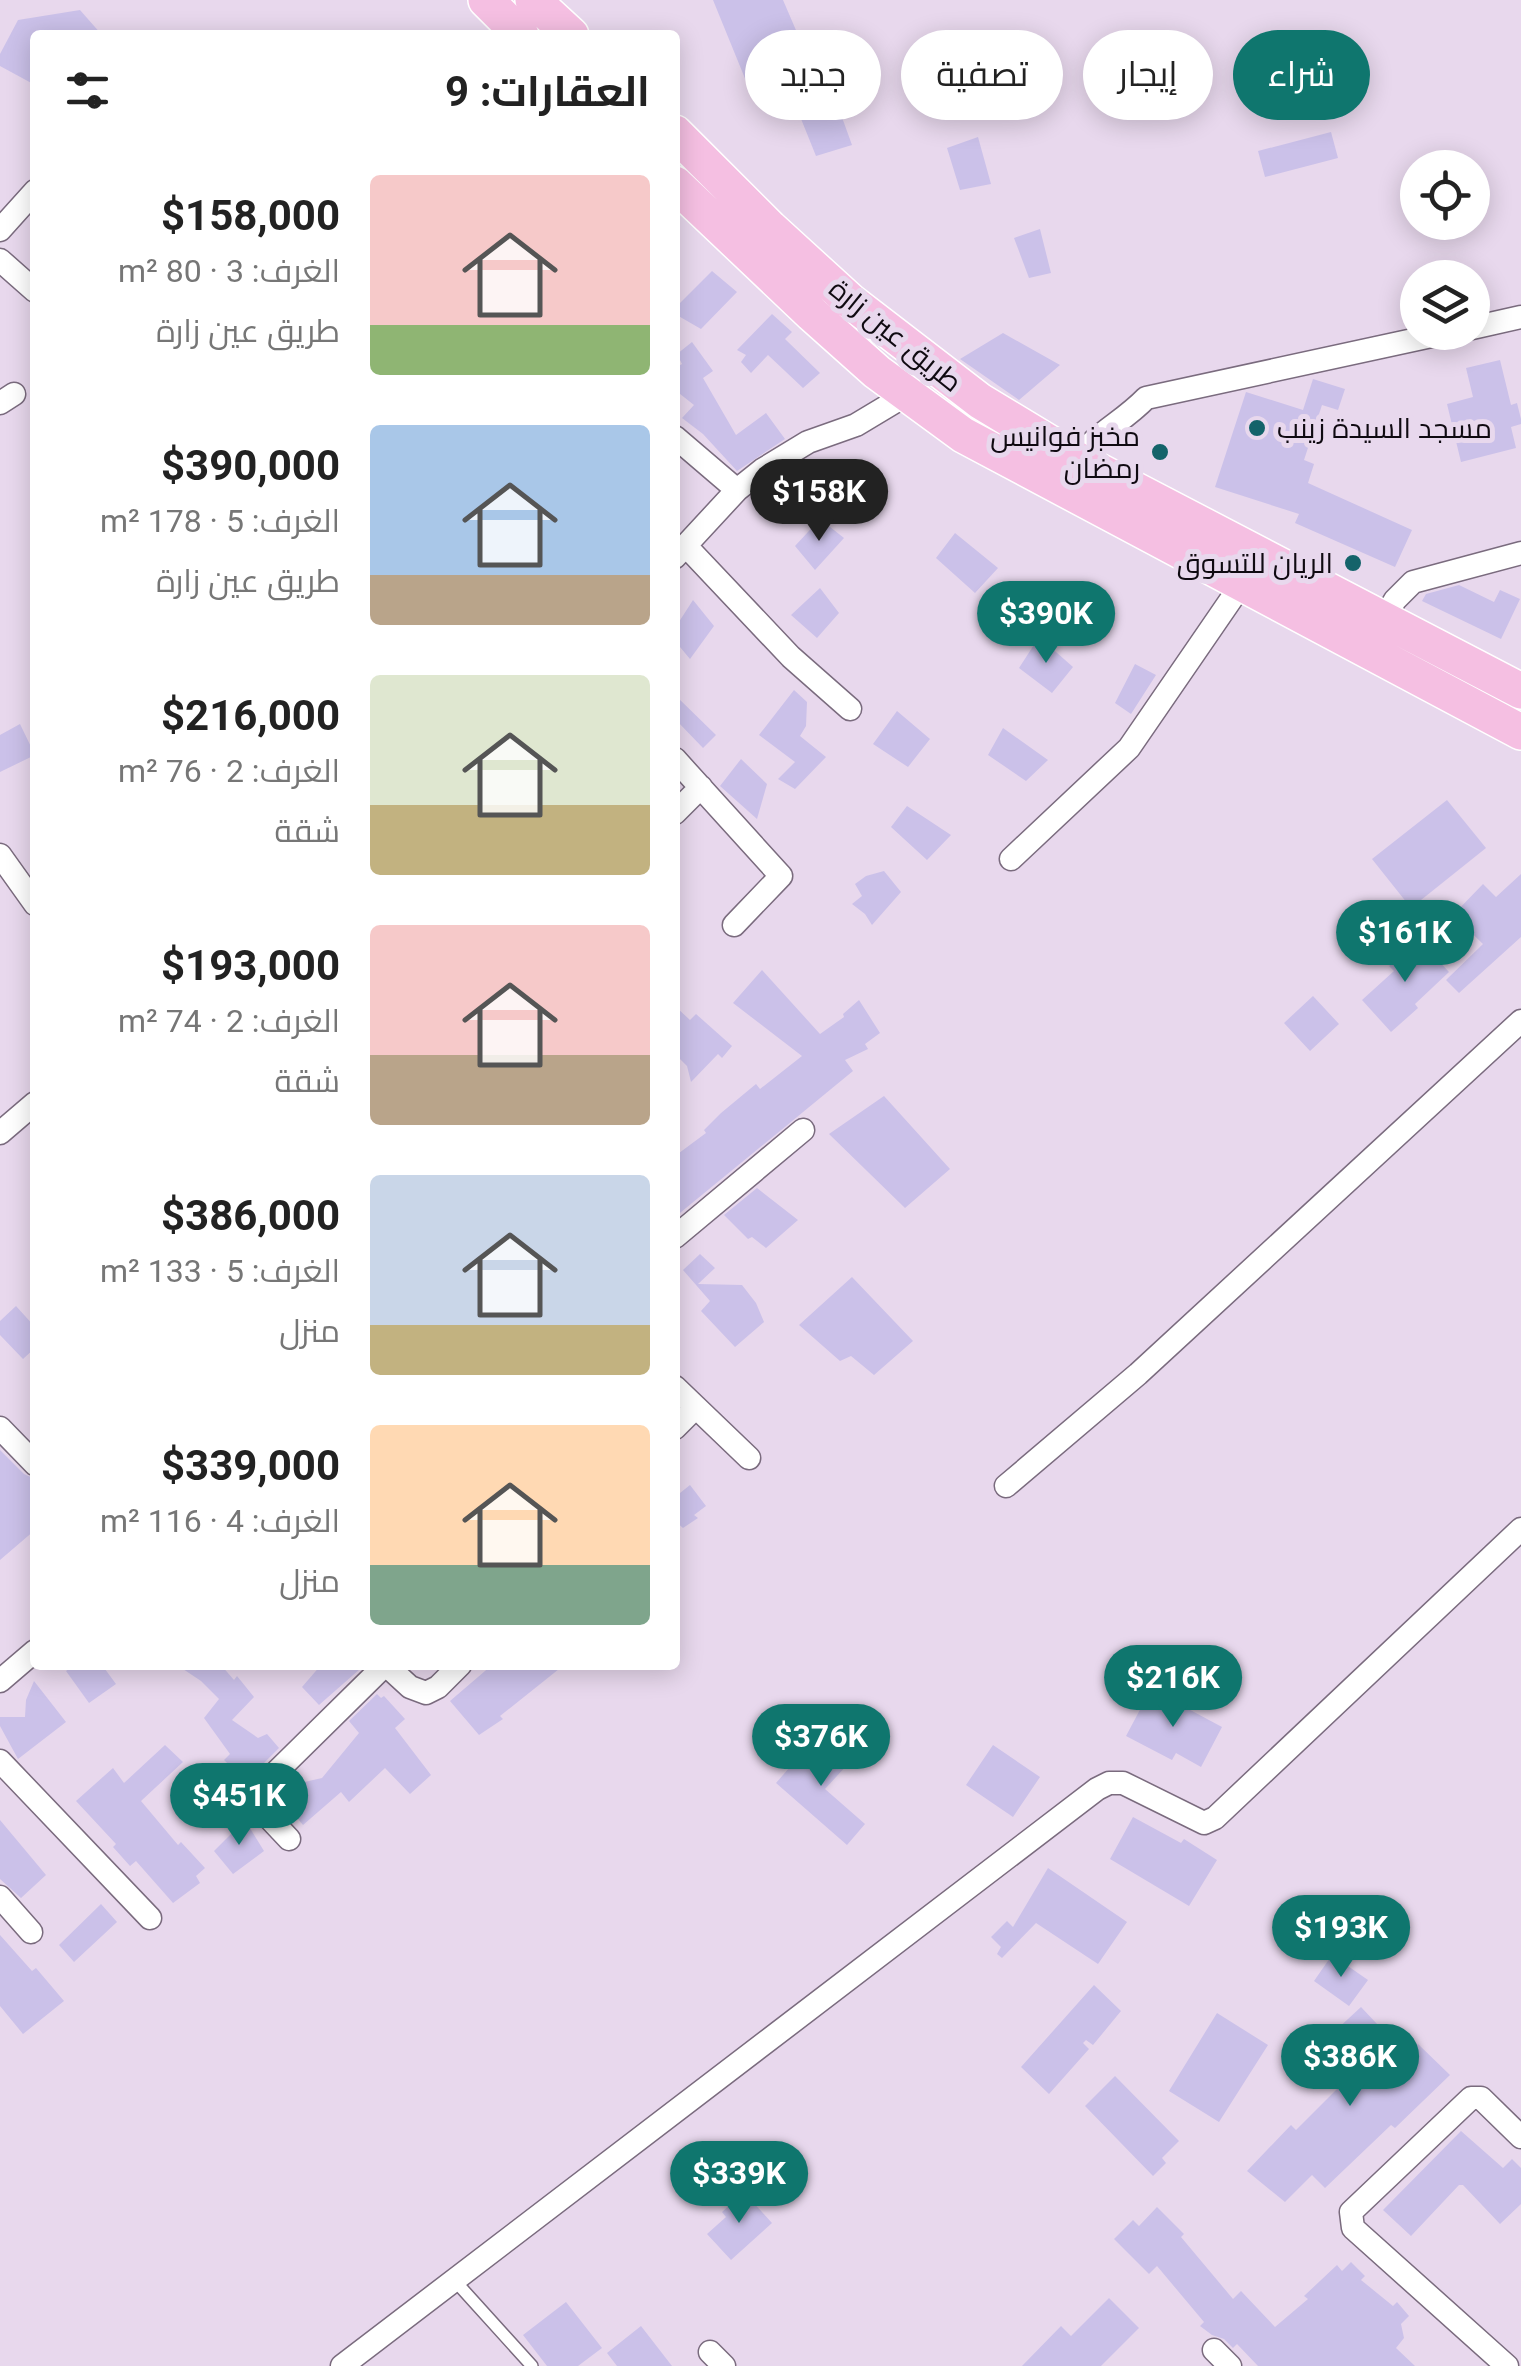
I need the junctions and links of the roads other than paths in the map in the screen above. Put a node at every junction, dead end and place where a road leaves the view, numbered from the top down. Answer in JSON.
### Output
{"nodes":[{"id":1,"x":486,"y":0,"type":"edge"},
{"id":2,"x":533,"y":0,"type":"edge"},
{"id":3,"x":517,"y":30,"type":"edge"},
{"id":4,"x":566,"y":30,"type":"edge"},
{"id":5,"x":680,"y":137,"type":"edge"},
{"id":6,"x":680,"y":189,"type":"edge"},
{"id":7,"x":30,"y":197,"type":"edge"},
{"id":8,"x":0,"y":230,"type":"edge"},
{"id":9,"x":0,"y":260,"type":"edge"},
{"id":10,"x":30,"y":287,"type":"edge"},
{"id":11,"x":1521,"y":317,"type":"edge"},
{"id":12,"x":1490,"y":324,"type":"edge"},
{"id":13,"x":1400,"y":343,"type":"edge"},
{"id":14,"x":906,"y":396,"type":"junction"},
{"id":15,"x":680,"y":441,"type":"edge"},
{"id":16,"x":1076,"y":459,"type":"junction"},
{"id":17,"x":737,"y":490,"type":"junction"},
{"id":18,"x":680,"y":551,"type":"edge"},
{"id":19,"x":1521,"y":554,"type":"edge"},
{"id":20,"x":1242,"y":586,"type":"junction"},
{"id":21,"x":1384,"y":619,"type":"junction"},
{"id":22,"x":1521,"y":692,"type":"edge"},
{"id":23,"x":850,"y":709,"type":"dead end"},
{"id":24,"x":1521,"y":732,"type":"edge"},
{"id":25,"x":680,"y":764,"type":"edge"},
{"id":26,"x":701,"y":786,"type":"junction"},
{"id":27,"x":680,"y":808,"type":"edge"},
{"id":28,"x":0,"y":856,"type":"edge"},
{"id":29,"x":1010,"y":859,"type":"dead end"},
{"id":30,"x":30,"y":897,"type":"edge"},
{"id":31,"x":734,"y":926,"type":"dead end"},
{"id":32,"x":1521,"y":1022,"type":"edge"},
{"id":33,"x":30,"y":1107,"type":"edge"},
{"id":34,"x":803,"y":1130,"type":"dead end"},
{"id":35,"x":0,"y":1133,"type":"edge"},
{"id":36,"x":680,"y":1233,"type":"edge"},
{"id":37,"x":680,"y":1392,"type":"edge"},
{"id":38,"x":696,"y":1407,"type":"junction"},
{"id":39,"x":680,"y":1423,"type":"edge"},
{"id":40,"x":5,"y":1443,"type":"edge"},
{"id":41,"x":749,"y":1458,"type":"dead end"},
{"id":42,"x":30,"y":1460,"type":"edge"},
{"id":43,"x":1006,"y":1486,"type":"dead end"},
{"id":44,"x":1521,"y":1530,"type":"edge"},
{"id":45,"x":30,"y":1655,"type":"edge"},
{"id":46,"x":381,"y":1670,"type":"edge"},
{"id":47,"x":391,"y":1670,"type":"edge"},
{"id":48,"x":455,"y":1670,"type":"edge"},
{"id":49,"x":0,"y":1681,"type":"edge"},
{"id":50,"x":0,"y":1762,"type":"edge"},
{"id":51,"x":289,"y":1839,"type":"dead end"},
{"id":52,"x":0,"y":1897,"type":"edge"},
{"id":53,"x":150,"y":1918,"type":"dead end"},
{"id":54,"x":31,"y":1932,"type":"dead end"},
{"id":55,"x":1521,"y":2137,"type":"edge"},
{"id":56,"x":456,"y":2282,"type":"junction"},
{"id":57,"x":342,"y":2366,"type":"edge"},
{"id":58,"x":532,"y":2366,"type":"edge"},
{"id":59,"x":1507,"y":2366,"type":"edge"}],
"edges":[{"from":1,"to":3,"type":"main road"},
{"from":2,"to":4,"type":"main road"},
{"from":5,"to":16,"type":"main road","name":"طريق عين زارة"},
{"from":6,"to":14,"type":"main road","name":"طريق عين زارة"},
{"from":7,"to":8,"type":"street"},
{"from":9,"to":10,"type":"street"},
{"from":11,"to":12,"type":"street"},
{"from":13,"to":16,"type":"street"},
{"from":14,"to":17,"type":"street"},
{"from":14,"to":20,"type":"main road","name":"طريق عين زارة"},
{"from":15,"to":17,"type":"street"},
{"from":16,"to":21,"type":"main road","name":"طريق عين زارة"},
{"from":17,"to":18,"type":"street"},
{"from":18,"to":23,"type":"street"},
{"from":19,"to":21,"type":"street"},
{"from":20,"to":24,"type":"main road","name":"طريق عين زارة"},
{"from":20,"to":29,"type":"street"},
{"from":21,"to":22,"type":"main road","name":"طريق عين زارة"},
{"from":25,"to":26,"type":"street"},
{"from":26,"to":27,"type":"street"},
{"from":26,"to":31,"type":"street"},
{"from":28,"to":30,"type":"street"},
{"from":32,"to":43,"type":"street"},
{"from":33,"to":35,"type":"street"},
{"from":34,"to":36,"type":"street"},
{"from":37,"to":38,"type":"street"},
{"from":38,"to":39,"type":"street"},
{"from":38,"to":41,"type":"street"},
{"from":40,"to":42,"type":"street"},
{"from":44,"to":56,"type":"street"},
{"from":45,"to":49,"type":"street"},
{"from":46,"to":51,"type":"street"},
{"from":47,"to":48,"type":"street"},
{"from":50,"to":53,"type":"street"},
{"from":52,"to":54,"type":"street"},
{"from":55,"to":59,"type":"street"},
{"from":56,"to":57,"type":"street"},
{"from":56,"to":58,"type":"lane"}]}
